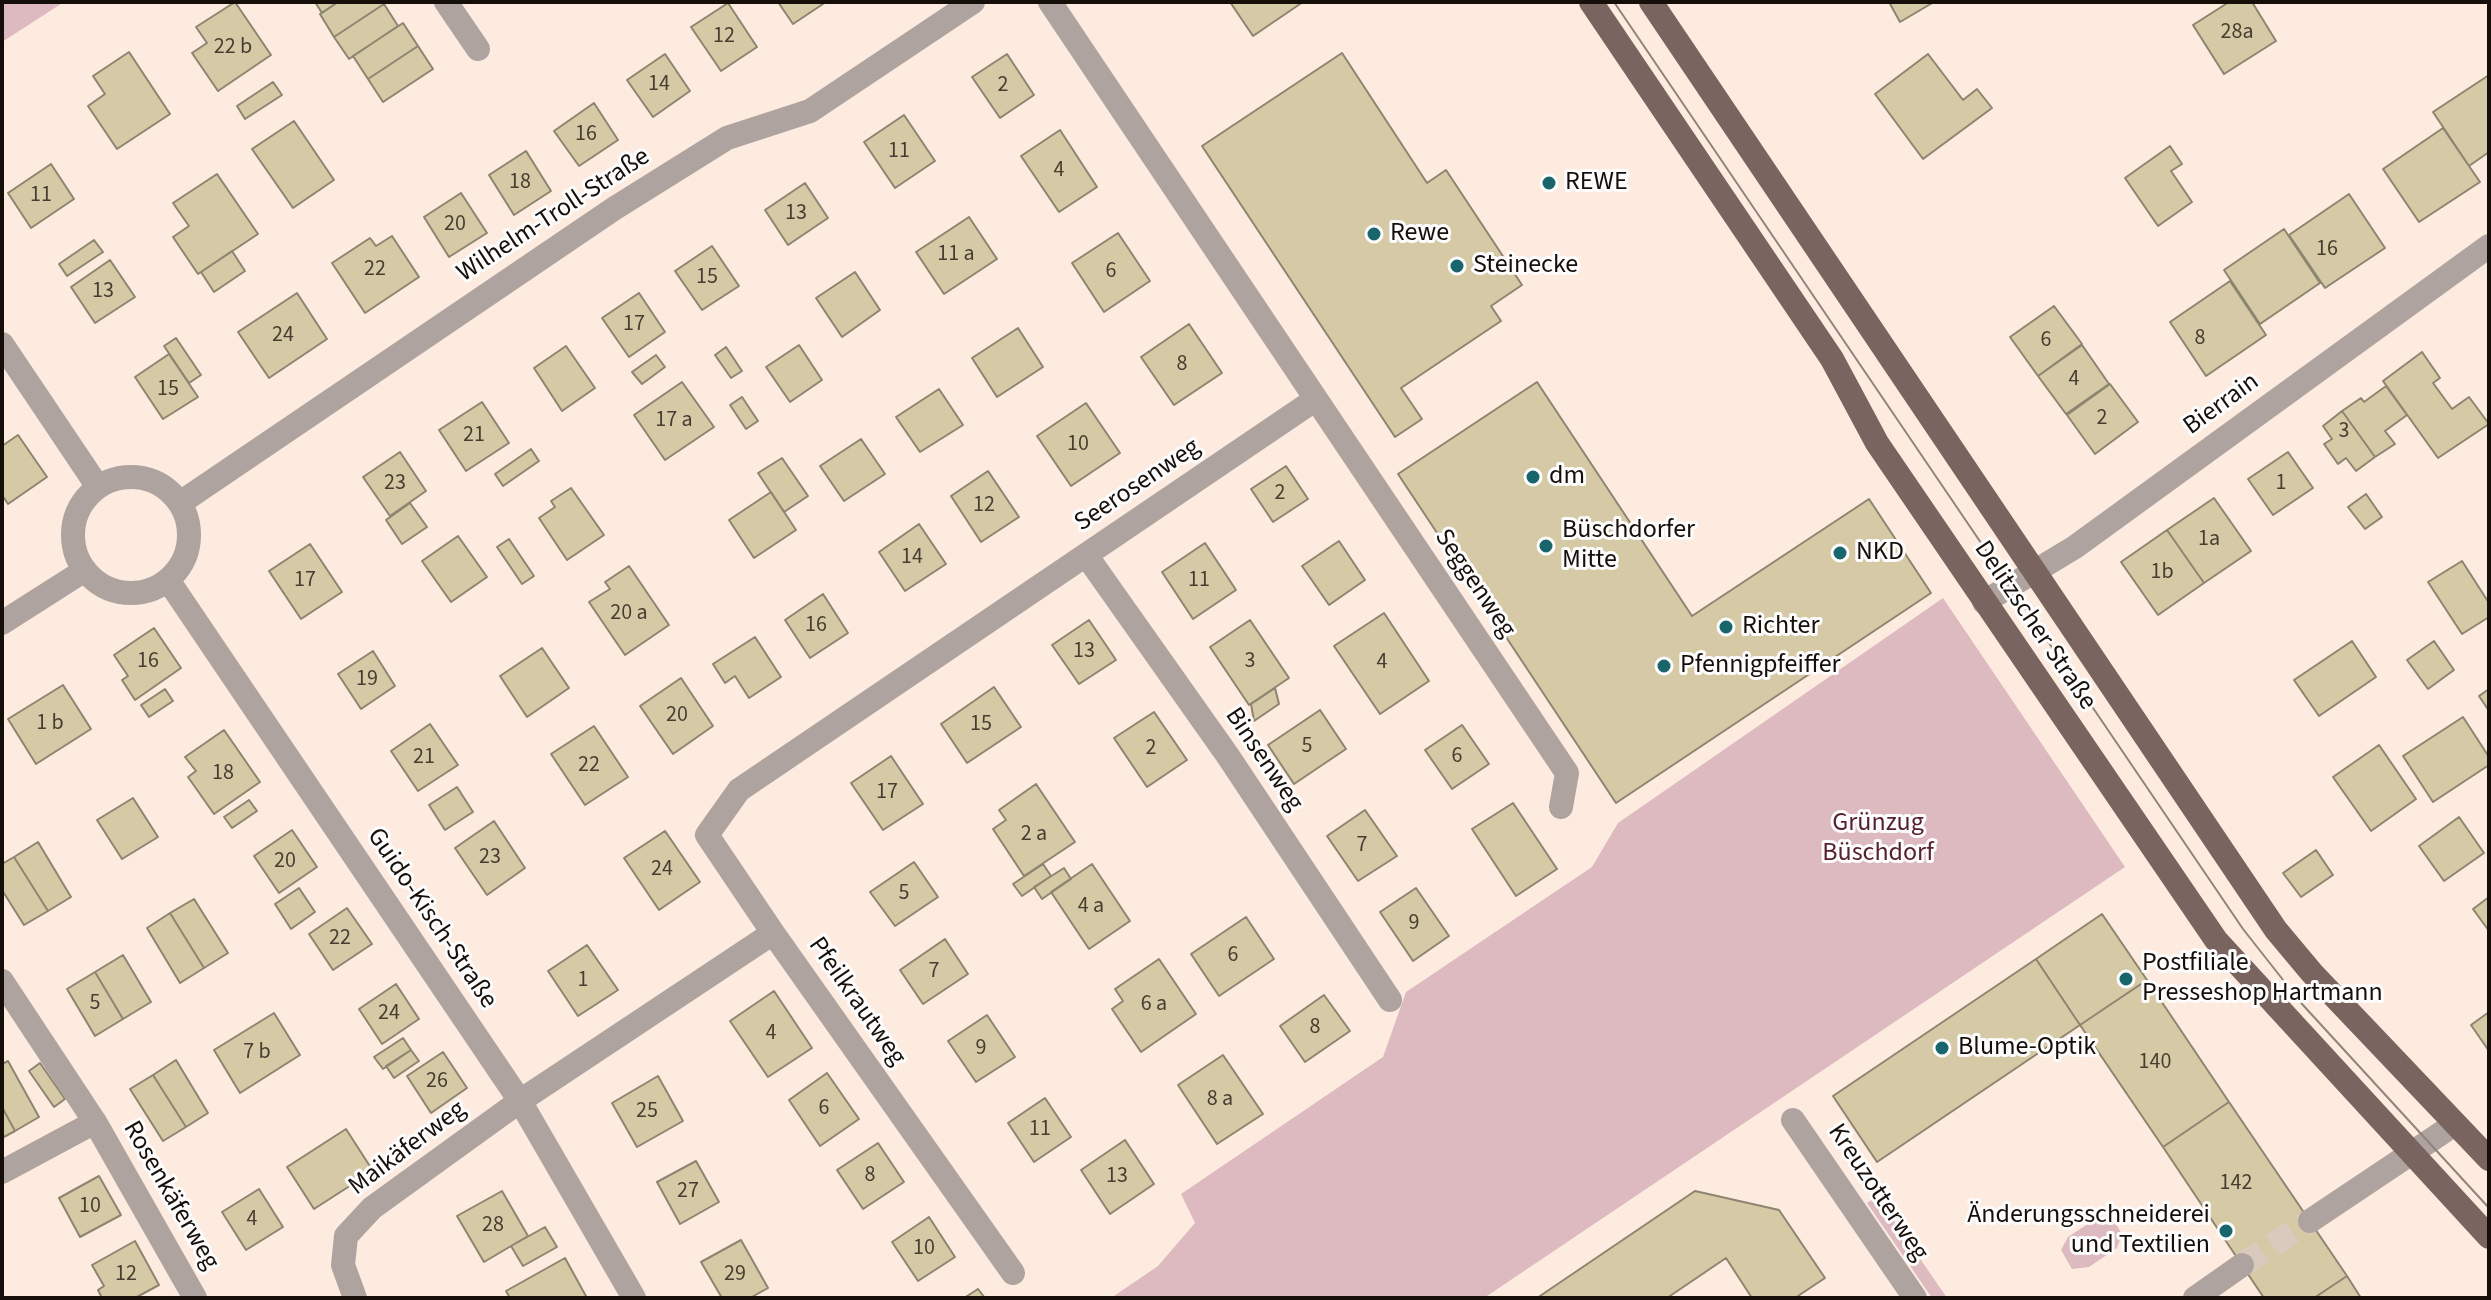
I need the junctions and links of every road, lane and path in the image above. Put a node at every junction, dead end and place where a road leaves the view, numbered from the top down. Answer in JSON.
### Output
{"nodes":[{"id":1,"x":446,"y":2,"type":"edge"},
{"id":2,"x":973,"y":2,"type":"edge"},
{"id":3,"x":1050,"y":2,"type":"edge"},
{"id":4,"x":1591,"y":2,"type":"edge"},
{"id":5,"x":1651,"y":2,"type":"edge"},
{"id":6,"x":478,"y":49,"type":"dead end"},
{"id":7,"x":2489,"y":246,"type":"edge"},
{"id":8,"x":2,"y":344,"type":"edge"},
{"id":9,"x":1316,"y":399,"type":"junction"},
{"id":10,"x":98,"y":487,"type":"junction"},
{"id":11,"x":180,"y":503,"type":"junction"},
{"id":12,"x":1086,"y":555,"type":"junction"},
{"id":13,"x":85,"y":570,"type":"junction"},
{"id":14,"x":2034,"y":571,"type":"junction"},
{"id":15,"x":168,"y":580,"type":"junction"},
{"id":16,"x":1984,"y":602,"type":"junction"},
{"id":17,"x":2,"y":623,"type":"edge"},
{"id":18,"x":1561,"y":807,"type":"dead end"},
{"id":19,"x":773,"y":933,"type":"junction"},
{"id":20,"x":2,"y":981,"type":"edge"},
{"id":21,"x":1390,"y":1000,"type":"dead end"},
{"id":22,"x":520,"y":1101,"type":"junction"},
{"id":23,"x":1793,"y":1120,"type":"dead end"},
{"id":24,"x":95,"y":1122,"type":"junction"},
{"id":25,"x":2455,"y":1124,"type":"junction"},
{"id":26,"x":2413,"y":1151,"type":"junction"},
{"id":27,"x":2489,"y":1159,"type":"edge"},
{"id":28,"x":2,"y":1172,"type":"edge"},
{"id":29,"x":2310,"y":1221,"type":"tunnel mouth"},
{"id":30,"x":2489,"y":1237,"type":"edge"},
{"id":31,"x":2242,"y":1265,"type":"tunnel mouth"},
{"id":32,"x":1013,"y":1273,"type":"dead end"},
{"id":33,"x":195,"y":1298,"type":"edge"},
{"id":34,"x":355,"y":1298,"type":"edge"},
{"id":35,"x":634,"y":1298,"type":"edge"},
{"id":36,"x":1915,"y":1298,"type":"edge"},
{"id":37,"x":2195,"y":1298,"type":"edge"}],
"edges":[{"from":1,"to":6,"type":"street"},
{"from":2,"to":11,"type":"street","name":"Wilhelm-Troll-Straße"},
{"from":3,"to":9,"type":"street"},
{"from":4,"to":16,"type":"main road","name":"Delitzscher Straße"},
{"from":5,"to":14,"type":"main road","name":"Delitzscher Straße"},
{"from":7,"to":14,"type":"street","name":"Bierrain"},
{"from":8,"to":10,"type":"street"},
{"from":9,"to":12,"type":"street","name":"Seerosenweg"},
{"from":9,"to":18,"type":"street","name":"Seggenweg"},
{"from":10,"to":11,"type":"street"},
{"from":10,"to":13,"type":"street"},
{"from":11,"to":15,"type":"street"},
{"from":12,"to":19,"type":"street","name":"Seerosenweg"},
{"from":12,"to":21,"type":"street","name":"Binsenweg"},
{"from":13,"to":15,"type":"street"},
{"from":13,"to":17,"type":"street"},
{"from":14,"to":16,"type":"street","name":"Bierrain"},
{"from":14,"to":25,"type":"main road","name":"Delitzscher Straße"},
{"from":15,"to":22,"type":"street","name":"Guido-Kisch-Straße"},
{"from":16,"to":26,"type":"main road","name":"Delitzscher Straße"},
{"from":19,"to":22,"type":"street","name":"Pfeilkrautweg"},
{"from":19,"to":32,"type":"street","name":"Pfeilkrautweg"},
{"from":20,"to":24,"type":"street","name":"Rosenkäferweg"},
{"from":22,"to":34,"type":"street","name":"Maikäferweg"},
{"from":22,"to":35,"type":"street","name":"Guido-Kisch-Straße"},
{"from":23,"to":36,"type":"street","name":"Kreuzotterweg"},
{"from":24,"to":28,"type":"street","name":"Rosenkäferweg"},
{"from":24,"to":33,"type":"street","name":"Rosenkäferweg"},
{"from":25,"to":26,"type":"street"},
{"from":25,"to":27,"type":"main road","name":"Delitzscher Straße"},
{"from":26,"to":29,"type":"street"},
{"from":26,"to":30,"type":"main road","name":"Delitzscher Straße"},
{"from":31,"to":37,"type":"street"}]}
